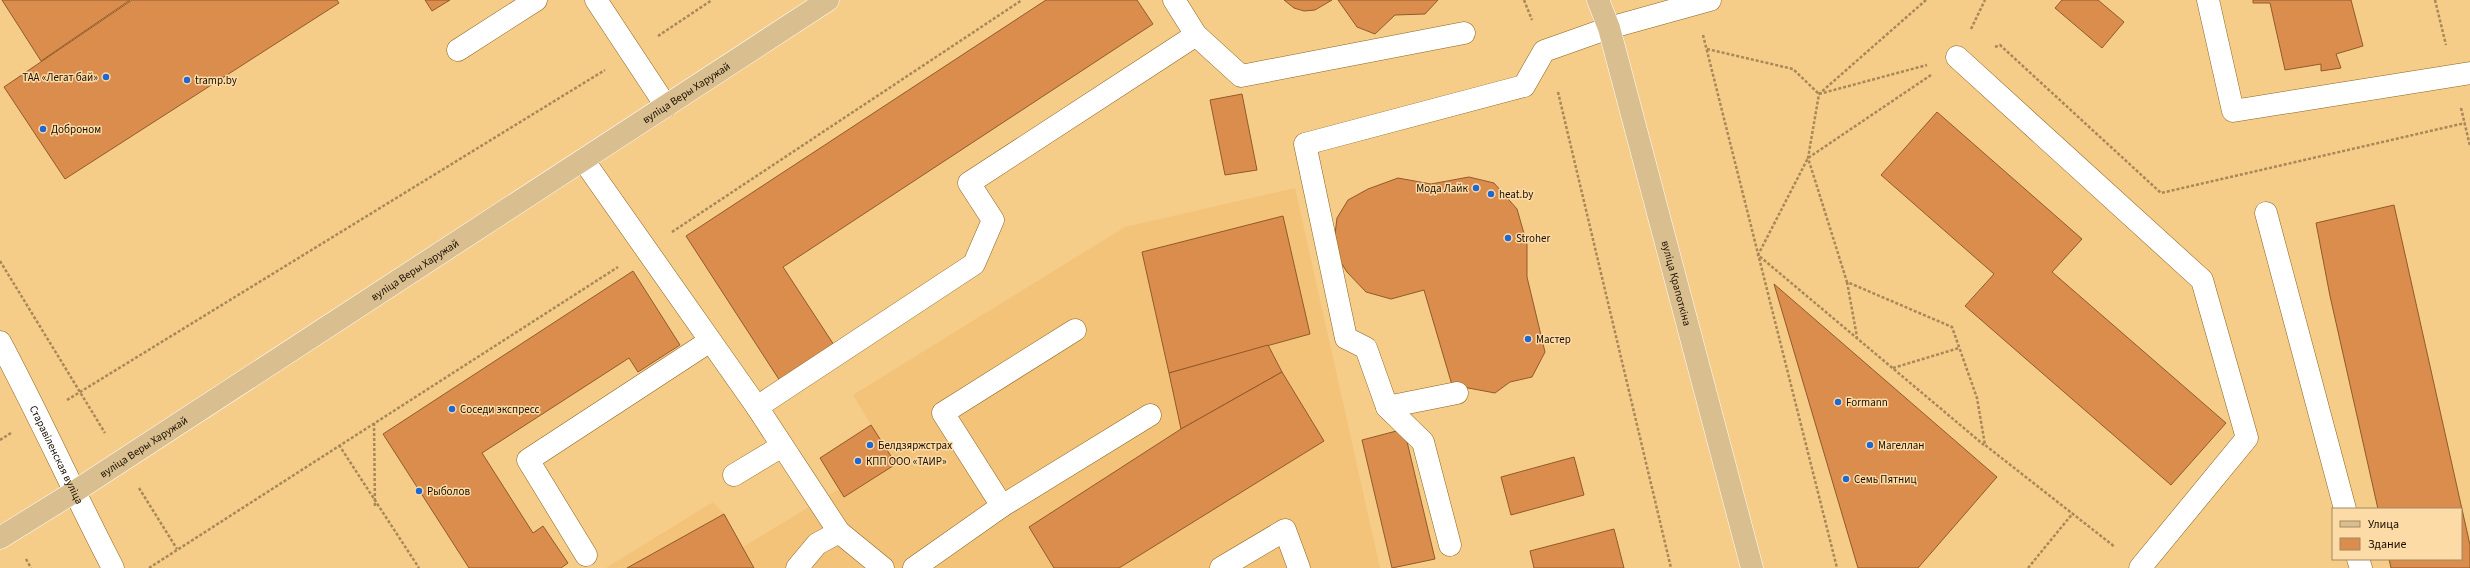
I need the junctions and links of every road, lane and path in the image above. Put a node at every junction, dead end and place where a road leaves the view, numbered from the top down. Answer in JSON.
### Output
{"nodes":[{"id":1,"x":536,"y":0,"type":"edge"},
{"id":2,"x":596,"y":0,"type":"edge"},
{"id":3,"x":712,"y":0,"type":"edge"},
{"id":4,"x":828,"y":0,"type":"edge"},
{"id":5,"x":1022,"y":0,"type":"edge"},
{"id":6,"x":1174,"y":0,"type":"edge"},
{"id":7,"x":1524,"y":0,"type":"edge"},
{"id":8,"x":1598,"y":0,"type":"edge"},
{"id":9,"x":1926,"y":0,"type":"edge"},
{"id":10,"x":2208,"y":0,"type":"edge"},
{"id":11,"x":1702,"y":3,"type":"edge"},
{"id":12,"x":1609,"y":28,"type":"junction"},
{"id":13,"x":1464,"y":33,"type":"dead end"},
{"id":14,"x":1196,"y":35,"type":"junction"},
{"id":15,"x":1707,"y":49,"type":"junction"},
{"id":16,"x":458,"y":50,"type":"dead end"},
{"id":17,"x":1544,"y":51,"type":"junction"},
{"id":18,"x":631,"y":54,"type":"junction"},
{"id":19,"x":1957,"y":57,"type":"junction"},
{"id":20,"x":2470,"y":73,"type":"edge"},
{"id":21,"x":1819,"y":94,"type":"junction"},
{"id":22,"x":666,"y":106,"type":"junction"},
{"id":23,"x":2465,"y":123,"type":"dead end"},
{"id":24,"x":1808,"y":158,"type":"junction"},
{"id":25,"x":584,"y":161,"type":"junction"},
{"id":26,"x":2266,"y":213,"type":"dead end"},
{"id":27,"x":647,"y":248,"type":"junction"},
{"id":28,"x":1758,"y":255,"type":"junction"},
{"id":29,"x":0,"y":261,"type":"edge"},
{"id":30,"x":1847,"y":282,"type":"junction"},
{"id":31,"x":1075,"y":330,"type":"dead end"},
{"id":32,"x":1857,"y":338,"type":"junction"},
{"id":33,"x":710,"y":341,"type":"junction"},
{"id":34,"x":0,"y":342,"type":"edge"},
{"id":35,"x":1959,"y":348,"type":"junction"},
{"id":36,"x":1893,"y":368,"type":"junction"},
{"id":37,"x":80,"y":393,"type":"junction"},
{"id":38,"x":1457,"y":393,"type":"dead end"},
{"id":39,"x":757,"y":407,"type":"junction"},
{"id":40,"x":1387,"y":407,"type":"junction"},
{"id":41,"x":1150,"y":415,"type":"dead end"},
{"id":42,"x":374,"y":423,"type":"junction"},
{"id":43,"x":108,"y":437,"type":"dead end"},
{"id":44,"x":339,"y":445,"type":"junction"},
{"id":45,"x":1985,"y":445,"type":"junction"},
{"id":46,"x":782,"y":446,"type":"junction"},
{"id":47,"x":734,"y":475,"type":"dead end"},
{"id":48,"x":138,"y":485,"type":"dead end"},
{"id":49,"x":74,"y":492,"type":"junction"},
{"id":50,"x":375,"y":500,"type":"junction"},
{"id":51,"x":1002,"y":506,"type":"junction"},
{"id":52,"x":375,"y":508,"type":"dead end"},
{"id":53,"x":2345,"y":508,"type":"edge"},
{"id":54,"x":2072,"y":513,"type":"junction"},
{"id":55,"x":839,"y":532,"type":"junction"},
{"id":56,"x":0,"y":538,"type":"edge"},
{"id":57,"x":403,"y":543,"type":"junction"},
{"id":58,"x":399,"y":545,"type":"dead end"},
{"id":59,"x":1450,"y":545,"type":"dead end"},
{"id":60,"x":177,"y":549,"type":"junction"},
{"id":61,"x":586,"y":555,"type":"dead end"},
{"id":62,"x":113,"y":568,"type":"edge"},
{"id":63,"x":149,"y":568,"type":"edge"},
{"id":64,"x":419,"y":568,"type":"edge"},
{"id":65,"x":797,"y":568,"type":"edge"},
{"id":66,"x":883,"y":568,"type":"edge"},
{"id":67,"x":914,"y":568,"type":"edge"},
{"id":68,"x":1221,"y":568,"type":"edge"},
{"id":69,"x":1300,"y":568,"type":"edge"},
{"id":70,"x":1672,"y":568,"type":"edge"},
{"id":71,"x":1752,"y":568,"type":"edge"},
{"id":72,"x":1837,"y":568,"type":"edge"},
{"id":73,"x":2028,"y":568,"type":"edge"},
{"id":74,"x":2140,"y":568,"type":"edge"}],
"edges":[{"from":1,"to":16,"type":"street"},
{"from":2,"to":18,"type":"street"},
{"from":3,"to":18,"type":"path"},
{"from":4,"to":22,"type":"main road","name":"вуліца Веры Харужай"},
{"from":5,"to":27,"type":"path"},
{"from":6,"to":14,"type":"street"},
{"from":7,"to":17,"type":"path"},
{"from":8,"to":12,"type":"main road","name":"вуліца Крапоткіна"},
{"from":9,"to":21,"type":"path"},
{"from":10,"to":20,"type":"street"},
{"from":11,"to":12,"type":"street"},
{"from":11,"to":15,"type":"path"},
{"from":12,"to":17,"type":"street"},
{"from":12,"to":71,"type":"main road","name":"вуліца Крапоткіна"},
{"from":13,"to":14,"type":"street"},
{"from":14,"to":39,"type":"street"},
{"from":15,"to":21,"type":"path"},
{"from":15,"to":28,"type":"path"},
{"from":17,"to":40,"type":"street"},
{"from":17,"to":70,"type":"path"},
{"from":18,"to":22,"type":"street"},
{"from":18,"to":37,"type":"path"},
{"from":19,"to":21,"type":"path"},
{"from":19,"to":23,"type":"path"},
{"from":19,"to":24,"type":"path"},
{"from":19,"to":74,"type":"street"},
{"from":21,"to":24,"type":"path"},
{"from":22,"to":25,"type":"main road","name":"вуліца Веры Харужай"},
{"from":24,"to":28,"type":"path"},
{"from":24,"to":30,"type":"path"},
{"from":25,"to":27,"type":"street"},
{"from":25,"to":49,"type":"main road","name":"вуліца Веры Харужай"},
{"from":26,"to":53,"type":"street"},
{"from":27,"to":33,"type":"street"},
{"from":27,"to":42,"type":"path"},
{"from":28,"to":32,"type":"path"},
{"from":28,"to":72,"type":"path"},
{"from":29,"to":37,"type":"path"},
{"from":30,"to":32,"type":"path"},
{"from":30,"to":35,"type":"path"},
{"from":31,"to":51,"type":"street"},
{"from":32,"to":36,"type":"path"},
{"from":33,"to":39,"type":"street"},
{"from":33,"to":61,"type":"street"},
{"from":34,"to":49,"type":"street","name":"Старавіленская вуліца"},
{"from":35,"to":36,"type":"path"},
{"from":35,"to":45,"type":"path"},
{"from":36,"to":45,"type":"path"},
{"from":37,"to":43,"type":"path"},
{"from":38,"to":40,"type":"street"},
{"from":39,"to":46,"type":"street"},
{"from":40,"to":59,"type":"street"},
{"from":41,"to":51,"type":"street"},
{"from":42,"to":44,"type":"path"},
{"from":42,"to":50,"type":"path"},
{"from":44,"to":50,"type":"path"},
{"from":44,"to":60,"type":"path"},
{"from":45,"to":54,"type":"path"},
{"from":46,"to":47,"type":"street"},
{"from":46,"to":55,"type":"street"},
{"from":48,"to":60,"type":"path"},
{"from":49,"to":56,"type":"main road","name":"вуліца Веры Харужай"},
{"from":49,"to":62,"type":"street","name":"Старавіленская вуліца"},
{"from":50,"to":52,"type":"path"},
{"from":50,"to":57,"type":"path"},
{"from":51,"to":67,"type":"street"},
{"from":54,"to":73,"type":"path"},
{"from":54,"to":74,"type":"path"},
{"from":55,"to":65,"type":"street"},
{"from":55,"to":66,"type":"street"},
{"from":57,"to":58,"type":"path"},
{"from":57,"to":64,"type":"path"},
{"from":60,"to":63,"type":"path"},
{"from":68,"to":69,"type":"street"}]}
